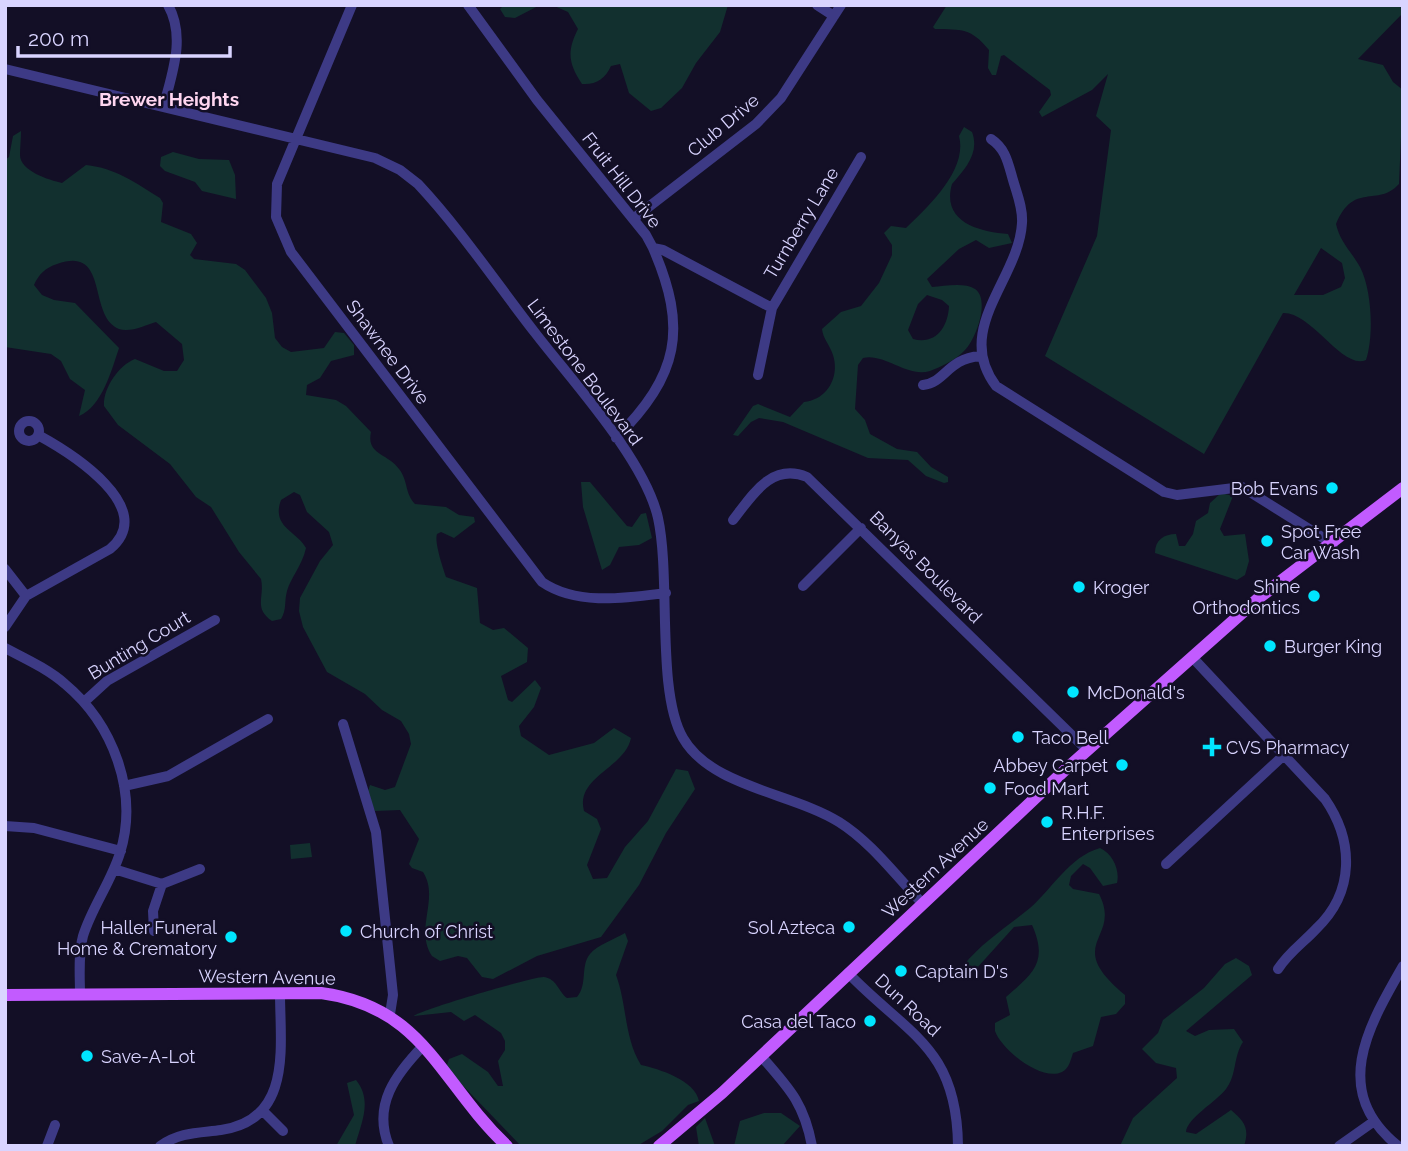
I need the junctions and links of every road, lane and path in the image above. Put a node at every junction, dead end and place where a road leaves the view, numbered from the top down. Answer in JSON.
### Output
{"nodes":[{"id":1,"x":168,"y":5,"type":"edge"},
{"id":2,"x":352,"y":5,"type":"edge"},
{"id":3,"x":468,"y":5,"type":"edge"},
{"id":4,"x":817,"y":5,"type":"edge"},
{"id":5,"x":841,"y":5,"type":"edge"},
{"id":6,"x":834,"y":16,"type":"junction"},
{"id":7,"x":5,"y":69,"type":"edge"},
{"id":8,"x":164,"y":106,"type":"junction"},
{"id":9,"x":296,"y":138,"type":"junction"},
{"id":10,"x":991,"y":139,"type":"dead end"},
{"id":11,"x":861,"y":157,"type":"dead end"},
{"id":12,"x":633,"y":219,"type":"junction"},
{"id":13,"x":653,"y":248,"type":"junction"},
{"id":14,"x":772,"y":308,"type":"junction"},
{"id":15,"x":980,"y":356,"type":"junction"},
{"id":16,"x":758,"y":375,"type":"dead end"},
{"id":17,"x":923,"y":385,"type":"dead end"},
{"id":18,"x":38,"y":435,"type":"dead end"},
{"id":19,"x":616,"y":438,"type":"junction"},
{"id":20,"x":1403,"y":488,"type":"edge"},
{"id":21,"x":733,"y":520,"type":"dead end"},
{"id":22,"x":861,"y":528,"type":"junction"},
{"id":23,"x":1333,"y":544,"type":"junction"},
{"id":24,"x":5,"y":569,"type":"edge"},
{"id":25,"x":803,"y":586,"type":"dead end"},
{"id":26,"x":666,"y":593,"type":"junction"},
{"id":27,"x":26,"y":596,"type":"junction"},
{"id":28,"x":215,"y":620,"type":"dead end"},
{"id":29,"x":5,"y":626,"type":"edge"},
{"id":30,"x":5,"y":648,"type":"edge"},
{"id":31,"x":1192,"y":657,"type":"junction"},
{"id":32,"x":84,"y":702,"type":"junction"},
{"id":33,"x":268,"y":719,"type":"dead end"},
{"id":34,"x":343,"y":724,"type":"dead end"},
{"id":35,"x":1087,"y":750,"type":"junction"},
{"id":36,"x":1284,"y":755,"type":"junction"},
{"id":37,"x":124,"y":786,"type":"junction"},
{"id":38,"x":5,"y":826,"type":"edge"},
{"id":39,"x":121,"y":852,"type":"junction"},
{"id":40,"x":1166,"y":864,"type":"dead end"},
{"id":41,"x":114,"y":869,"type":"junction"},
{"id":42,"x":200,"y":869,"type":"dead end"},
{"id":43,"x":162,"y":884,"type":"junction"},
{"id":44,"x":922,"y":903,"type":"junction"},
{"id":45,"x":154,"y":931,"type":"dead end"},
{"id":46,"x":1403,"y":966,"type":"edge"},
{"id":47,"x":1278,"y":969,"type":"dead end"},
{"id":48,"x":848,"y":972,"type":"junction"},
{"id":49,"x":280,"y":993,"type":"junction"},
{"id":50,"x":5,"y":995,"type":"edge"},
{"id":51,"x":80,"y":995,"type":"junction"},
{"id":52,"x":390,"y":1014,"type":"junction"},
{"id":53,"x":423,"y":1046,"type":"junction"},
{"id":54,"x":761,"y":1056,"type":"junction"},
{"id":55,"x":262,"y":1111,"type":"junction"},
{"id":56,"x":1373,"y":1122,"type":"junction"},
{"id":57,"x":55,"y":1125,"type":"dead end"},
{"id":58,"x":284,"y":1130,"type":"dead end"},
{"id":59,"x":47,"y":1146,"type":"edge"},
{"id":60,"x":160,"y":1146,"type":"edge"},
{"id":61,"x":389,"y":1146,"type":"edge"},
{"id":62,"x":507,"y":1146,"type":"edge"},
{"id":63,"x":659,"y":1146,"type":"edge"},
{"id":64,"x":812,"y":1146,"type":"edge"},
{"id":65,"x":958,"y":1146,"type":"edge"},
{"id":66,"x":1339,"y":1146,"type":"edge"},
{"id":67,"x":1398,"y":1146,"type":"edge"}],
"edges":[{"from":1,"to":8,"type":"street"},
{"from":2,"to":9,"type":"street","name":"Shawnee Drive"},
{"from":3,"to":12,"type":"street","name":"Fruit Hill Drive"},
{"from":4,"to":6,"type":"street"},
{"from":5,"to":6,"type":"street","name":"Club Drive"},
{"from":6,"to":12,"type":"street","name":"Club Drive"},
{"from":7,"to":8,"type":"street","name":"Limestone Boulevard"},
{"from":8,"to":9,"type":"street","name":"Limestone Boulevard"},
{"from":9,"to":19,"type":"street","name":"Limestone Boulevard"},
{"from":9,"to":26,"type":"street","name":"Shawnee Drive"},
{"from":10,"to":15,"type":"street"},
{"from":11,"to":14,"type":"street","name":"Turnberry Lane"},
{"from":12,"to":13,"type":"street","name":"Fruit Hill Drive"},
{"from":13,"to":14,"type":"street","name":"Fruit Hill Drive"},
{"from":13,"to":19,"type":"street"},
{"from":14,"to":16,"type":"street"},
{"from":15,"to":17,"type":"street"},
{"from":15,"to":23,"type":"street"},
{"from":18,"to":27,"type":"street"},
{"from":19,"to":26,"type":"street","name":"Limestone Boulevard"},
{"from":20,"to":23,"type":"main road","name":"Western Avenue"},
{"from":21,"to":22,"type":"street","name":"Banyas Boulevard"},
{"from":22,"to":25,"type":"street"},
{"from":22,"to":35,"type":"street","name":"Banyas Boulevard"},
{"from":23,"to":31,"type":"main road","name":"Western Avenue"},
{"from":24,"to":27,"type":"street"},
{"from":26,"to":44,"type":"street","name":"Limestone Boulevard"},
{"from":27,"to":29,"type":"street"},
{"from":28,"to":32,"type":"street","name":"Bunting Court"},
{"from":30,"to":32,"type":"street"},
{"from":31,"to":35,"type":"main road","name":"Western Avenue"},
{"from":31,"to":36,"type":"street"},
{"from":32,"to":37,"type":"street"},
{"from":33,"to":37,"type":"street"},
{"from":34,"to":52,"type":"street"},
{"from":35,"to":44,"type":"main road","name":"Western Avenue"},
{"from":36,"to":40,"type":"street"},
{"from":36,"to":47,"type":"street"},
{"from":37,"to":39,"type":"street"},
{"from":38,"to":39,"type":"street"},
{"from":39,"to":41,"type":"street"},
{"from":41,"to":43,"type":"street"},
{"from":41,"to":51,"type":"street"},
{"from":42,"to":43,"type":"street"},
{"from":43,"to":45,"type":"street"},
{"from":44,"to":48,"type":"main road","name":"Western Avenue"},
{"from":46,"to":56,"type":"street"},
{"from":48,"to":54,"type":"main road","name":"Western Avenue"},
{"from":48,"to":65,"type":"street","name":"Dun Road"},
{"from":49,"to":51,"type":"main road","name":"Western Avenue"},
{"from":49,"to":52,"type":"main road","name":"Western Avenue"},
{"from":49,"to":55,"type":"street"},
{"from":50,"to":51,"type":"main road","name":"Western Avenue"},
{"from":52,"to":53,"type":"main road","name":"Western Avenue"},
{"from":53,"to":61,"type":"street"},
{"from":53,"to":62,"type":"main road","name":"Western Avenue"},
{"from":54,"to":63,"type":"main road","name":"Western Avenue"},
{"from":54,"to":64,"type":"street"},
{"from":55,"to":58,"type":"street"},
{"from":55,"to":60,"type":"street"},
{"from":56,"to":66,"type":"street"},
{"from":56,"to":67,"type":"street"},
{"from":57,"to":59,"type":"street"}]}
